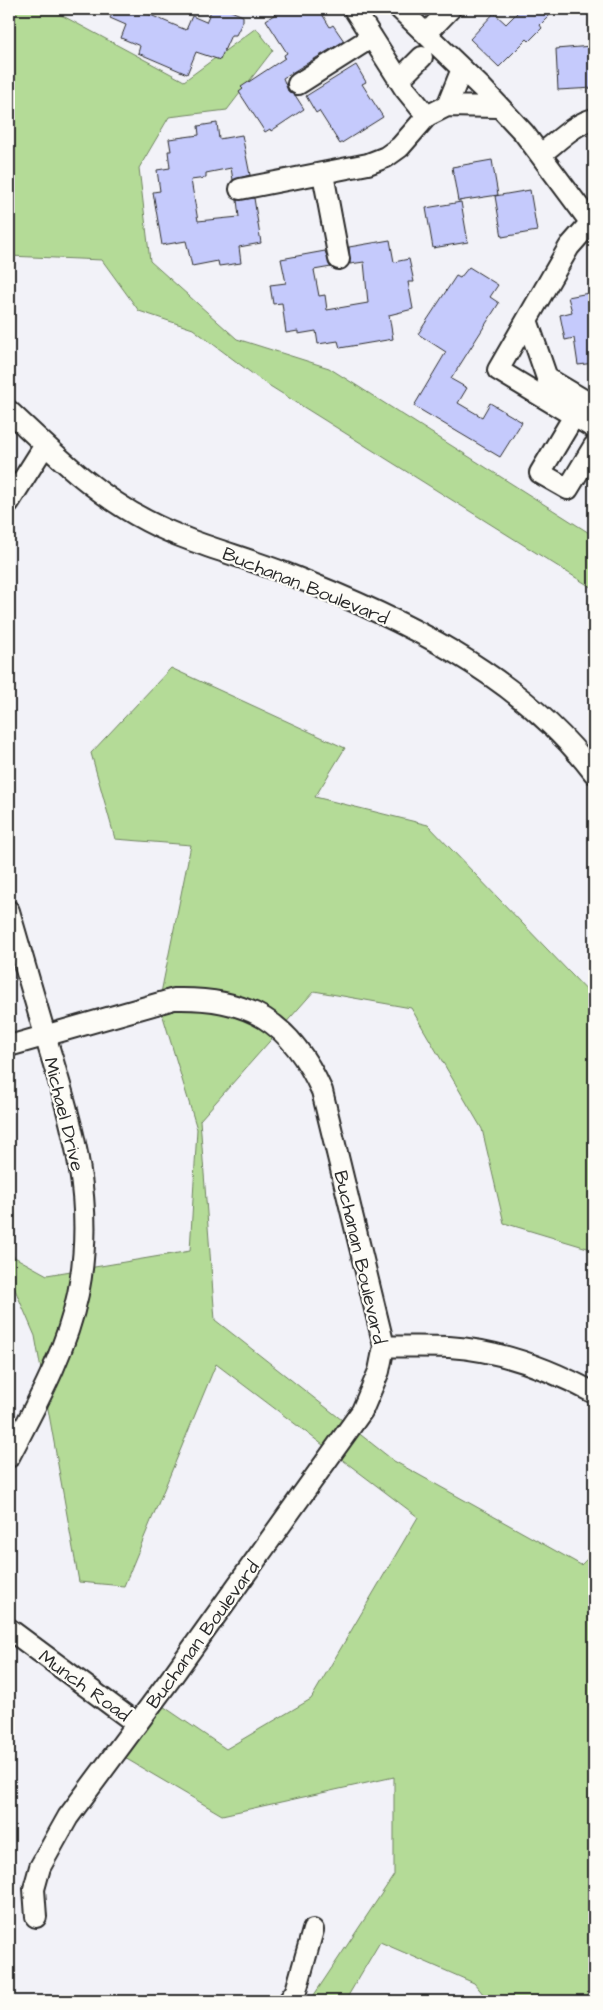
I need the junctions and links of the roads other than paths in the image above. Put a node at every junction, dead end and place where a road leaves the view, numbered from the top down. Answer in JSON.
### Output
{"nodes":[{"id":1,"x":354,"y":9,"type":"edge"},
{"id":2,"x":400,"y":9,"type":"edge"},
{"id":3,"x":450,"y":9,"type":"edge"},
{"id":4,"x":426,"y":34,"type":"junction"},
{"id":5,"x":372,"y":37,"type":"junction"},
{"id":6,"x":422,"y":57,"type":"dead end"},
{"id":7,"x":462,"y":69,"type":"junction"},
{"id":8,"x":399,"y":80,"type":"junction"},
{"id":9,"x":298,"y":84,"type":"dead end"},
{"id":10,"x":447,"y":106,"type":"junction"},
{"id":11,"x":498,"y":107,"type":"junction"},
{"id":12,"x":427,"y":116,"type":"junction"},
{"id":13,"x":594,"y":120,"type":"edge"},
{"id":14,"x":541,"y":154,"type":"junction"},
{"id":15,"x":323,"y":174,"type":"junction"},
{"id":16,"x":240,"y":189,"type":"dead end"},
{"id":17,"x":593,"y":224,"type":"edge"},
{"id":18,"x":339,"y":259,"type":"dead end"},
{"id":19,"x":527,"y":320,"type":"junction"},
{"id":20,"x":543,"y":386,"type":"junction"},
{"id":21,"x":594,"y":406,"type":"edge"},
{"id":22,"x":9,"y":411,"type":"edge"},
{"id":23,"x":574,"y":416,"type":"junction"},
{"id":24,"x":594,"y":428,"type":"edge"},
{"id":25,"x":46,"y":445,"type":"junction"},
{"id":26,"x":594,"y":446,"type":"edge"},
{"id":27,"x":9,"y":502,"type":"edge"},
{"id":28,"x":594,"y":773,"type":"edge"},
{"id":29,"x":9,"y":911,"type":"edge"},
{"id":30,"x":46,"y":1036,"type":"junction"},
{"id":31,"x":9,"y":1046,"type":"edge"},
{"id":32,"x":384,"y":1346,"type":"junction"},
{"id":33,"x":594,"y":1393,"type":"edge"},
{"id":34,"x":15,"y":1430,"type":"edge"},
{"id":35,"x":9,"y":1457,"type":"edge"},
{"id":36,"x":9,"y":1629,"type":"edge"},
{"id":37,"x":137,"y":1724,"type":"junction"},
{"id":38,"x":36,"y":1917,"type":"dead end"},
{"id":39,"x":313,"y":1930,"type":"dead end"},
{"id":40,"x":289,"y":2001,"type":"edge"}],
"edges":[{"from":1,"to":5,"type":"street"},
{"from":2,"to":4,"type":"street"},
{"from":3,"to":4,"type":"street"},
{"from":4,"to":7,"type":"street"},
{"from":5,"to":8,"type":"street"},
{"from":5,"to":9,"type":"street"},
{"from":6,"to":8,"type":"street"},
{"from":7,"to":10,"type":"street"},
{"from":7,"to":11,"type":"street"},
{"from":8,"to":12,"type":"street"},
{"from":10,"to":11,"type":"street"},
{"from":10,"to":12,"type":"street"},
{"from":11,"to":14,"type":"street"},
{"from":12,"to":15,"type":"street"},
{"from":13,"to":14,"type":"street"},
{"from":14,"to":17,"type":"street"},
{"from":15,"to":16,"type":"street"},
{"from":15,"to":18,"type":"street"},
{"from":17,"to":19,"type":"street"},
{"from":19,"to":20,"type":"street"},
{"from":19,"to":20,"type":"street"},
{"from":20,"to":21,"type":"street"},
{"from":20,"to":23,"type":"street"},
{"from":22,"to":25,"type":"street","name":"Buchanan Boulevard"},
{"from":23,"to":24,"type":"street"},
{"from":23,"to":26,"type":"street"},
{"from":25,"to":27,"type":"street"},
{"from":25,"to":28,"type":"street","name":"Buchanan Boulevard"},
{"from":29,"to":30,"type":"street","name":"Michael Drive"},
{"from":30,"to":31,"type":"street","name":"Buchanan Boulevard"},
{"from":30,"to":32,"type":"street","name":"Buchanan Boulevard"},
{"from":30,"to":34,"type":"street","name":"Michael Drive"},
{"from":32,"to":33,"type":"street"},
{"from":32,"to":37,"type":"street","name":"Buchanan Boulevard"},
{"from":34,"to":35,"type":"street","name":"Michael Drive"},
{"from":36,"to":37,"type":"street","name":"Munch Road"},
{"from":37,"to":38,"type":"street","name":"Buchanan Boulevard"},
{"from":39,"to":40,"type":"street"}]}
